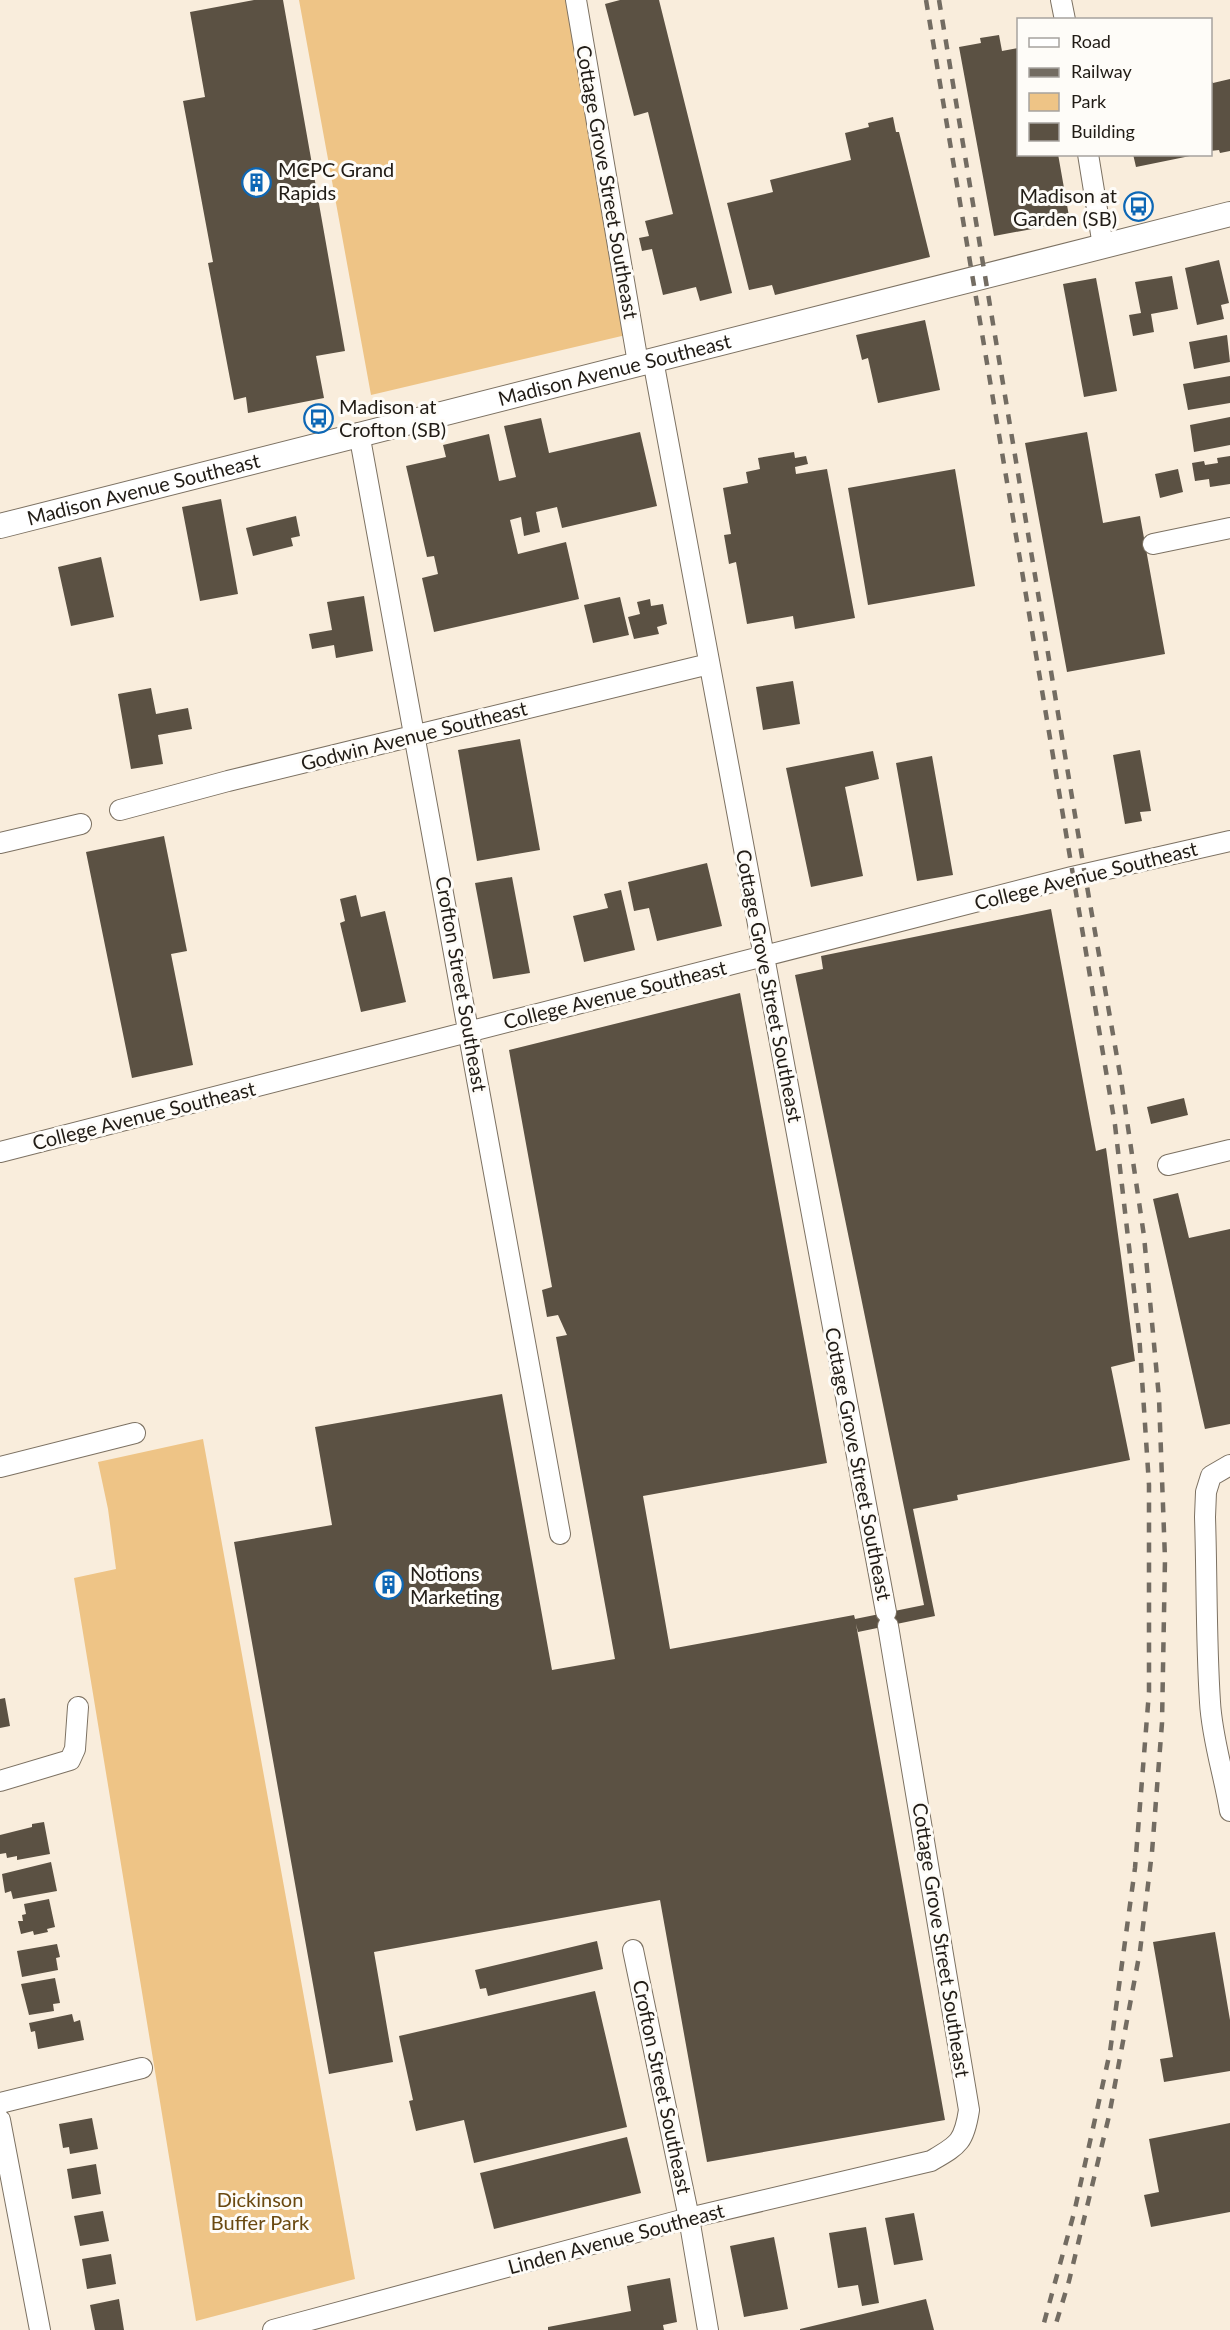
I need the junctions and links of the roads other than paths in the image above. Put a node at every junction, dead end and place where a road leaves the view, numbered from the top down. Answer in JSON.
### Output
{"nodes":[{"id":1,"x":576,"y":0,"type":"edge"},
{"id":2,"x":1061,"y":0,"type":"edge"},
{"id":3,"x":1065,"y":18,"type":"edge"},
{"id":4,"x":1088,"y":156,"type":"edge"},
{"id":5,"x":1230,"y":214,"type":"edge"},
{"id":6,"x":1103,"y":246,"type":"junction"},
{"id":7,"x":646,"y":362,"type":"junction"},
{"id":8,"x":359,"y":434,"type":"junction"},
{"id":9,"x":0,"y":526,"type":"edge"},
{"id":10,"x":1230,"y":528,"type":"edge"},
{"id":11,"x":1153,"y":544,"type":"dead end"},
{"id":12,"x":709,"y":664,"type":"junction"},
{"id":13,"x":415,"y":736,"type":"junction"},
{"id":14,"x":120,"y":810,"type":"dead end"},
{"id":15,"x":81,"y":824,"type":"dead end"},
{"id":16,"x":1230,"y":841,"type":"edge"},
{"id":17,"x":0,"y":843,"type":"edge"},
{"id":18,"x":763,"y":957,"type":"junction"},
{"id":19,"x":470,"y":1032,"type":"junction"},
{"id":20,"x":1230,"y":1150,"type":"edge"},
{"id":21,"x":0,"y":1152,"type":"edge"},
{"id":22,"x":1168,"y":1166,"type":"dead end"},
{"id":23,"x":135,"y":1433,"type":"dead end"},
{"id":24,"x":1230,"y":1465,"type":"edge"},
{"id":25,"x":0,"y":1467,"type":"edge"},
{"id":26,"x":560,"y":1534,"type":"dead end"},
{"id":27,"x":78,"y":1707,"type":"dead end"},
{"id":28,"x":0,"y":1781,"type":"edge"},
{"id":29,"x":1230,"y":1811,"type":"edge"},
{"id":30,"x":633,"y":1950,"type":"dead end"},
{"id":31,"x":142,"y":2068,"type":"dead end"},
{"id":32,"x":0,"y":2103,"type":"edge"},
{"id":33,"x":0,"y":2120,"type":"edge"},
{"id":34,"x":957,"y":2146,"type":"joint"},
{"id":35,"x":689,"y":2218,"type":"junction"},
{"id":36,"x":40,"y":2330,"type":"edge"},
{"id":37,"x":273,"y":2330,"type":"edge"},
{"id":38,"x":708,"y":2330,"type":"edge"}],
"edges":[{"from":1,"to":7,"type":"street","name":"Cottage Grove Street Southeast"},
{"from":2,"to":3,"type":"street"},
{"from":4,"to":6,"type":"street"},
{"from":5,"to":6,"type":"street","name":"Madison Avenue Southeast"},
{"from":6,"to":7,"type":"street","name":"Madison Avenue Southeast"},
{"from":7,"to":8,"type":"street","name":"Madison Avenue Southeast"},
{"from":7,"to":12,"type":"street","name":"Cottage Grove Street Southeast"},
{"from":8,"to":9,"type":"street","name":"Madison Avenue Southeast"},
{"from":8,"to":13,"type":"street","name":"Crofton Street Southeast"},
{"from":10,"to":11,"type":"street"},
{"from":12,"to":13,"type":"street","name":"Godwin Avenue Southeast"},
{"from":12,"to":18,"type":"street","name":"Cottage Grove Street Southeast"},
{"from":13,"to":14,"type":"street","name":"Godwin Avenue Southeast"},
{"from":13,"to":19,"type":"street","name":"Crofton Street Southeast"},
{"from":15,"to":17,"type":"street"},
{"from":16,"to":18,"type":"street","name":"College Avenue Southeast"},
{"from":18,"to":19,"type":"street","name":"College Avenue Southeast"},
{"from":18,"to":34,"type":"street","name":"Cottage Grove Street Southeast"},
{"from":19,"to":21,"type":"street","name":"College Avenue Southeast"},
{"from":19,"to":26,"type":"street","name":"Crofton Street Southeast"},
{"from":20,"to":22,"type":"street"},
{"from":23,"to":25,"type":"street"},
{"from":24,"to":29,"type":"street"},
{"from":27,"to":28,"type":"street"},
{"from":30,"to":35,"type":"street","name":"Crofton Street Southeast"},
{"from":31,"to":32,"type":"street"},
{"from":33,"to":36,"type":"street"},
{"from":34,"to":35,"type":"street","name":"Linden Avenue Southeast"},
{"from":35,"to":37,"type":"street","name":"Linden Avenue Southeast"},
{"from":35,"to":38,"type":"street","name":"Crofton Street Southeast"}]}
